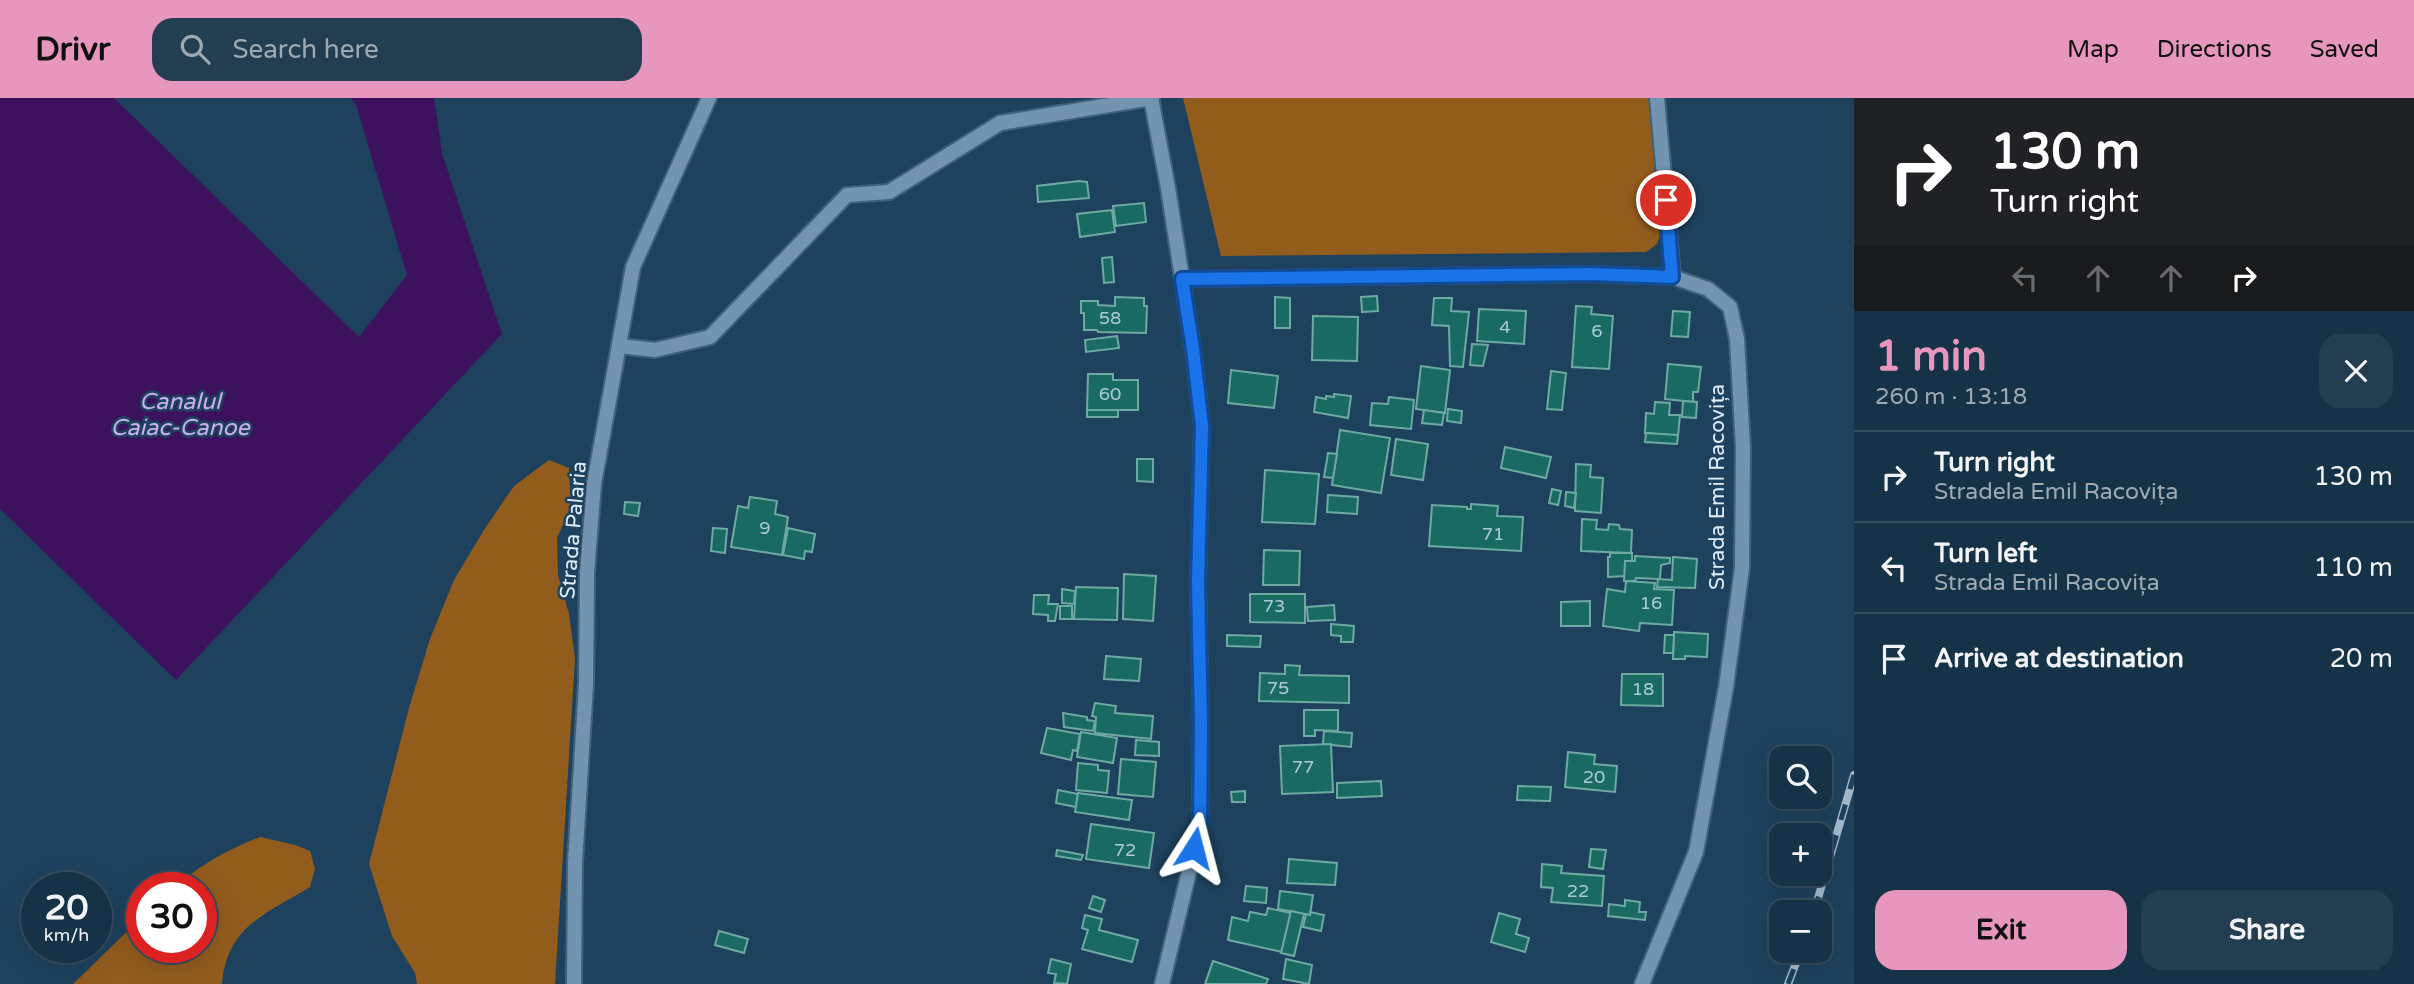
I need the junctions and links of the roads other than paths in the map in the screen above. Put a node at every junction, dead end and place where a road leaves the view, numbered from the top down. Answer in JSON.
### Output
{"nodes":[{"id":1,"x":709,"y":98,"type":"edge"},
{"id":2,"x":1152,"y":98,"type":"edge"},
{"id":3,"x":1657,"y":98,"type":"edge"},
{"id":4,"x":1672,"y":277,"type":"junction"},
{"id":5,"x":1182,"y":279,"type":"junction"},
{"id":6,"x":620,"y":346,"type":"junction"},
{"id":7,"x":574,"y":984,"type":"edge"},
{"id":8,"x":1162,"y":984,"type":"edge"},
{"id":9,"x":1642,"y":984,"type":"edge"}],
"edges":[{"from":1,"to":6,"type":"street","name":"Strada Palaria"},
{"from":2,"to":5,"type":"street"},
{"from":2,"to":6,"type":"street"},
{"from":3,"to":4,"type":"street"},
{"from":4,"to":5,"type":"street","name":"Strada Emil Racovița"},
{"from":4,"to":9,"type":"street","name":"Strada Emil Racovița"},
{"from":5,"to":8,"type":"street"},
{"from":6,"to":7,"type":"street","name":"Strada Palaria"}]}
